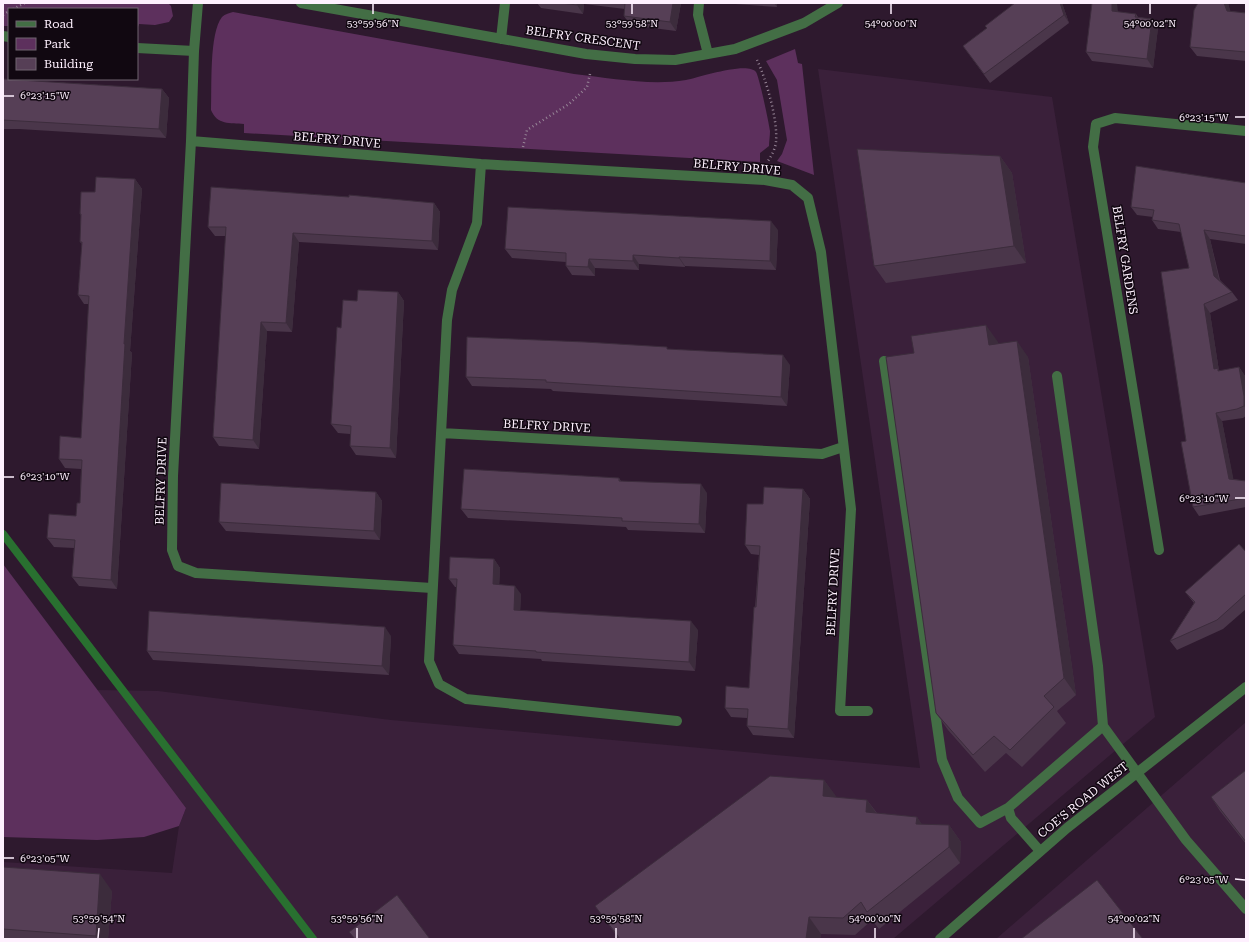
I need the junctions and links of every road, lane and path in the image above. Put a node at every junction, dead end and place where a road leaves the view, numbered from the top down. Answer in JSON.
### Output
{"nodes":[{"id":1,"x":25,"y":3,"type":"edge"},
{"id":2,"x":198,"y":3,"type":"edge"},
{"id":3,"x":301,"y":3,"type":"edge"},
{"id":4,"x":505,"y":3,"type":"edge"},
{"id":5,"x":699,"y":3,"type":"edge"},
{"id":6,"x":838,"y":3,"type":"edge"},
{"id":7,"x":15,"y":8,"type":"edge"},
{"id":8,"x":501,"y":39,"type":"junction"},
{"id":9,"x":750,"y":43,"type":"junction"},
{"id":10,"x":138,"y":48,"type":"edge"},
{"id":11,"x":194,"y":51,"type":"junction"},
{"id":12,"x":595,"y":54,"type":"junction"},
{"id":13,"x":708,"y":54,"type":"junction"},
{"id":14,"x":1246,"y":131,"type":"edge"},
{"id":15,"x":191,"y":141,"type":"junction"},
{"id":16,"x":481,"y":164,"type":"junction"},
{"id":17,"x":521,"y":165,"type":"junction"},
{"id":18,"x":765,"y":180,"type":"junction"},
{"id":19,"x":884,"y":361,"type":"dead end"},
{"id":20,"x":1057,"y":376,"type":"dead end"},
{"id":21,"x":441,"y":433,"type":"junction"},
{"id":22,"x":843,"y":447,"type":"junction"},
{"id":23,"x":1159,"y":550,"type":"dead end"},
{"id":24,"x":432,"y":588,"type":"junction"},
{"id":25,"x":1246,"y":687,"type":"edge"},
{"id":26,"x":868,"y":711,"type":"dead end"},
{"id":27,"x":677,"y":721,"type":"dead end"},
{"id":28,"x":1103,"y":726,"type":"junction"},
{"id":29,"x":1138,"y":772,"type":"junction"},
{"id":30,"x":1008,"y":808,"type":"junction"},
{"id":31,"x":1040,"y":851,"type":"junction"},
{"id":32,"x":1246,"y":909,"type":"edge"},
{"id":33,"x":940,"y":939,"type":"edge"}],
"edges":[{"from":1,"to":7,"type":"path"},
{"from":2,"to":11,"type":"street","name":"BELFRY DRIVE"},
{"from":3,"to":8,"type":"street","name":"BELFRY CRESCENT"},
{"from":4,"to":8,"type":"street"},
{"from":5,"to":13,"type":"street"},
{"from":6,"to":9,"type":"street","name":"BELFRY CRESCENT"},
{"from":8,"to":12,"type":"street","name":"BELFRY CRESCENT"},
{"from":9,"to":13,"type":"street","name":"BELFRY CRESCENT"},
{"from":9,"to":18,"type":"path"},
{"from":10,"to":11,"type":"street"},
{"from":11,"to":15,"type":"street","name":"BELFRY DRIVE"},
{"from":12,"to":13,"type":"street","name":"BELFRY CRESCENT"},
{"from":12,"to":17,"type":"path"},
{"from":14,"to":23,"type":"street","name":"BELFRY GARDENS"},
{"from":15,"to":16,"type":"street","name":"BELFRY DRIVE"},
{"from":15,"to":24,"type":"street","name":"BELFRY DRIVE"},
{"from":16,"to":17,"type":"street","name":"BELFRY DRIVE"},
{"from":16,"to":21,"type":"street"},
{"from":17,"to":18,"type":"street","name":"BELFRY DRIVE"},
{"from":18,"to":22,"type":"street","name":"BELFRY DRIVE"},
{"from":19,"to":30,"type":"street"},
{"from":20,"to":28,"type":"street"},
{"from":21,"to":22,"type":"street","name":"BELFRY DRIVE"},
{"from":21,"to":24,"type":"street"},
{"from":22,"to":26,"type":"street","name":"BELFRY DRIVE"},
{"from":24,"to":27,"type":"street"},
{"from":25,"to":29,"type":"street","name":"COE'S ROAD WEST"},
{"from":28,"to":29,"type":"street"},
{"from":28,"to":30,"type":"street"},
{"from":29,"to":31,"type":"street","name":"COE'S ROAD WEST"},
{"from":29,"to":32,"type":"street"},
{"from":30,"to":31,"type":"street"},
{"from":31,"to":33,"type":"street","name":"COE'S ROAD WEST"}]}
